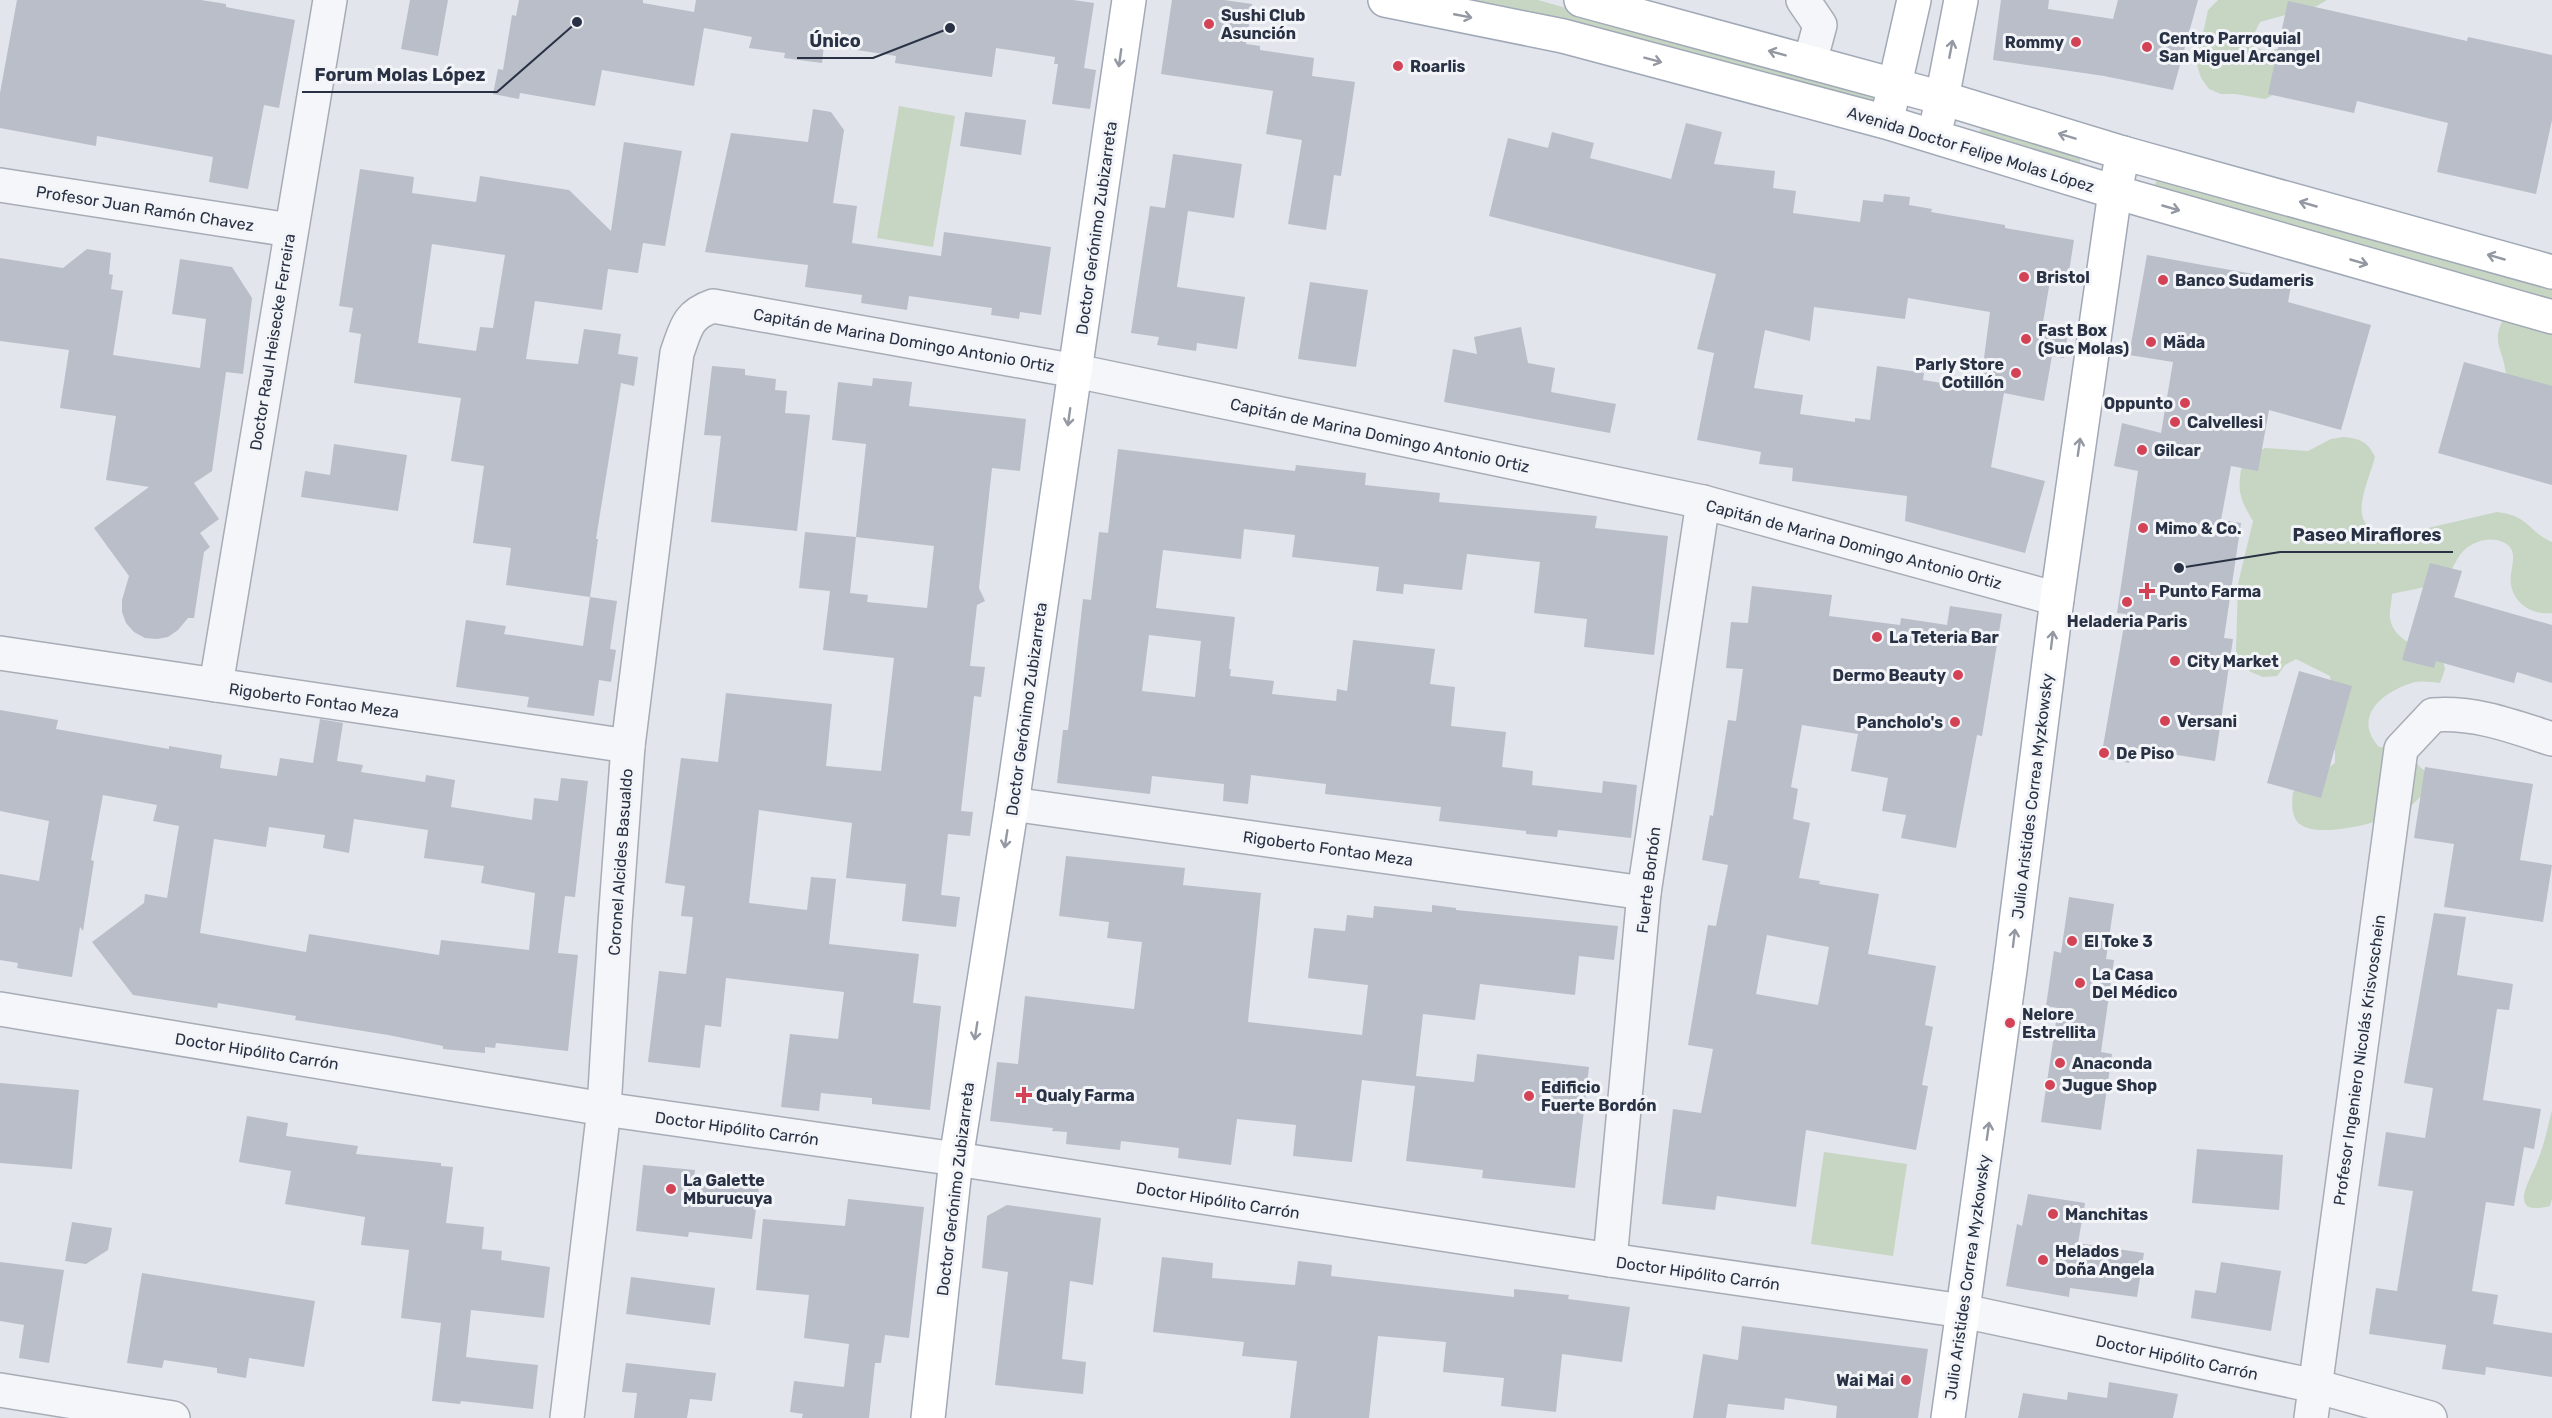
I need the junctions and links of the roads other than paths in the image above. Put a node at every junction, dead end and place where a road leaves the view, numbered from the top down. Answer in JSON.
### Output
{"nodes":[{"id":1,"x":330,"y":0,"type":"edge"},
{"id":2,"x":1129,"y":0,"type":"edge"},
{"id":3,"x":1385,"y":0,"type":"edge"},
{"id":4,"x":1581,"y":0,"type":"edge"},
{"id":5,"x":1803,"y":0,"type":"edge"},
{"id":6,"x":1914,"y":0,"type":"edge"},
{"id":7,"x":1960,"y":0,"type":"edge"},
{"id":8,"x":1810,"y":62,"type":"junction"},
{"id":9,"x":1894,"y":85,"type":"junction"},
{"id":10,"x":1942,"y":98,"type":"junction"},
{"id":11,"x":1886,"y":122,"type":"junction"},
{"id":12,"x":1935,"y":136,"type":"junction"},
{"id":13,"x":2119,"y":173,"type":"junction"},
{"id":14,"x":0,"y":185,"type":"edge"},
{"id":15,"x":290,"y":230,"type":"junction"},
{"id":16,"x":2552,"y":272,"type":"edge"},
{"id":17,"x":697,"y":312,"type":"joint"},
{"id":18,"x":2552,"y":317,"type":"edge"},
{"id":19,"x":1076,"y":371,"type":"junction"},
{"id":20,"x":1703,"y":502,"type":"junction"},
{"id":21,"x":2057,"y":599,"type":"junction"},
{"id":22,"x":0,"y":654,"type":"edge"},
{"id":23,"x":216,"y":685,"type":"junction"},
{"id":24,"x":2552,"y":739,"type":"edge"},
{"id":25,"x":628,"y":746,"type":"junction"},
{"id":26,"x":1012,"y":804,"type":"junction"},
{"id":27,"x":1644,"y":893,"type":"junction"},
{"id":28,"x":0,"y":1008,"type":"edge"},
{"id":29,"x":604,"y":1109,"type":"junction"},
{"id":30,"x":956,"y":1159,"type":"junction"},
{"id":31,"x":1610,"y":1260,"type":"junction"},
{"id":32,"x":1963,"y":1311,"type":"junction"},
{"id":33,"x":2315,"y":1386,"type":"junction"},
{"id":34,"x":0,"y":1390,"type":"edge"},
{"id":35,"x":173,"y":1418,"type":"edge"},
{"id":36,"x":567,"y":1418,"type":"edge"},
{"id":37,"x":928,"y":1418,"type":"edge"},
{"id":38,"x":1947,"y":1418,"type":"edge"},
{"id":39,"x":2311,"y":1418,"type":"edge"},
{"id":40,"x":2430,"y":1418,"type":"edge"}],
"edges":[{"from":1,"to":15,"type":"street","name":"Doctor Raul Heisecke Ferreira"},
{"from":2,"to":19,"type":"main road","name":"Doctor Gerónimo Zubizarreta","one_way":true},
{"from":3,"to":11,"type":"main road","name":"Avenida Doctor Felipe Molas López","one_way":true},
{"from":8,"to":4,"type":"main road","name":"Avenida Doctor Felipe Molas López","one_way":true},
{"from":5,"to":8,"type":"street"},
{"from":6,"to":9,"type":"main road"},
{"from":10,"to":7,"type":"main road","one_way":true},
{"from":8,"to":9,"type":"main road","name":"Avenida Doctor Felipe Molas López"},
{"from":9,"to":10,"type":"main road","name":"Avenida Doctor Felipe Molas López"},
{"from":9,"to":11,"type":"main road"},
{"from":10,"to":12,"type":"main road"},
{"from":13,"to":10,"type":"main road","name":"Avenida Doctor Felipe Molas López","one_way":true},
{"from":11,"to":12,"type":"main road","name":"Avenida Doctor Felipe Molas López"},
{"from":12,"to":13,"type":"main road","name":"Avenida Doctor Felipe Molas López"},
{"from":16,"to":13,"type":"main road","name":"Avenida Doctor Felipe Molas López","one_way":true},
{"from":13,"to":18,"type":"main road","name":"Avenida Doctor Felipe Molas López","one_way":true},
{"from":21,"to":13,"type":"main road","name":"Julio Aristides Correa Myzkowsky","one_way":true},
{"from":14,"to":15,"type":"street","name":"Profesor Juan Ramón Chavez"},
{"from":15,"to":23,"type":"street","name":"Doctor Raul Heisecke Ferreira"},
{"from":17,"to":19,"type":"street","name":"Capitán de Marina Domingo Antonio Ortiz"},
{"from":17,"to":25,"type":"street","name":"Coronel Alcides Basualdo"},
{"from":19,"to":20,"type":"street","name":"Capitán de Marina Domingo Antonio Ortiz"},
{"from":19,"to":26,"type":"main road","name":"Doctor Gerónimo Zubizarreta","one_way":true},
{"from":20,"to":21,"type":"street","name":"Capitán de Marina Domingo Antonio Ortiz"},
{"from":20,"to":27,"type":"street","name":"Fuerte Borbón"},
{"from":32,"to":21,"type":"main road","name":"Julio Aristides Correa Myzkowsky","one_way":true},
{"from":22,"to":23,"type":"street","name":"Rigoberto Fontao Meza"},
{"from":23,"to":25,"type":"street","name":"Rigoberto Fontao Meza"},
{"from":24,"to":33,"type":"street","name":"Profesor Ingeniero Nicolás Krisvoschein"},
{"from":25,"to":29,"type":"street","name":"Coronel Alcides Basualdo"},
{"from":26,"to":27,"type":"street","name":"Rigoberto Fontao Meza"},
{"from":26,"to":30,"type":"main road","name":"Doctor Gerónimo Zubizarreta","one_way":true},
{"from":27,"to":31,"type":"street","name":"Fuerte Borbón"},
{"from":28,"to":29,"type":"street","name":"Doctor Hipólito Carrón"},
{"from":29,"to":30,"type":"street","name":"Doctor Hipólito Carrón"},
{"from":29,"to":36,"type":"street","name":"Coronel Alcides Basualdo"},
{"from":30,"to":31,"type":"street","name":"Doctor Hipólito Carrón"},
{"from":30,"to":37,"type":"main road","name":"Doctor Gerónimo Zubizarreta"},
{"from":31,"to":32,"type":"street","name":"Doctor Hipólito Carrón"},
{"from":32,"to":33,"type":"street","name":"Doctor Hipólito Carrón"},
{"from":32,"to":38,"type":"main road","name":"Julio Aristides Correa Myzkowsky"},
{"from":33,"to":39,"type":"street","name":"Profesor Ingeniero Nicolás Krisvoschein"},
{"from":33,"to":40,"type":"street","name":"Doctor Hipólito Carrón"},
{"from":34,"to":35,"type":"street"}]}
